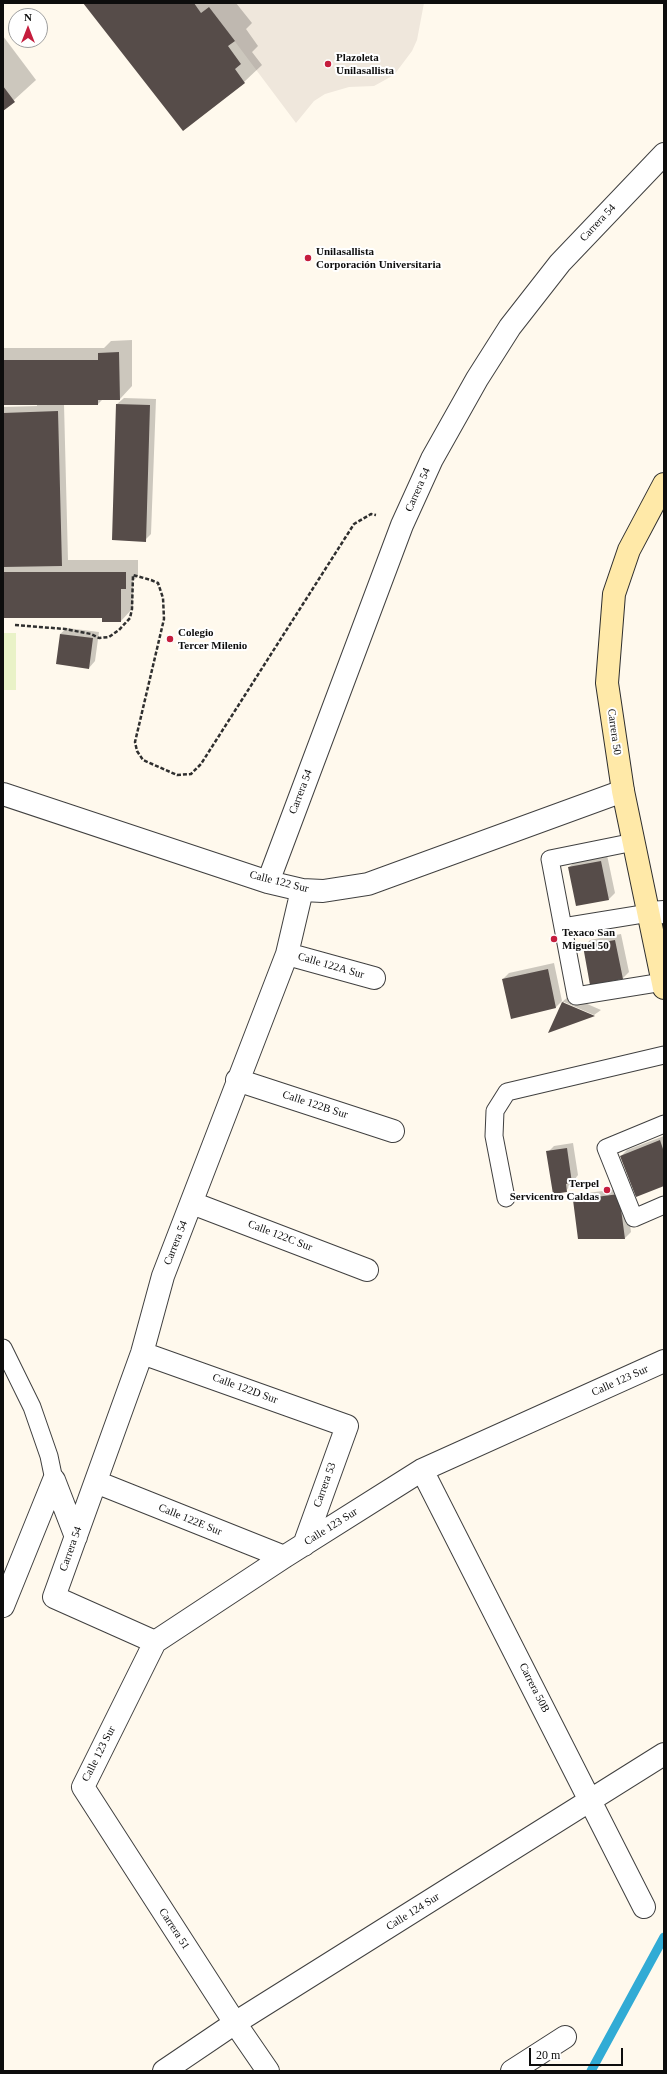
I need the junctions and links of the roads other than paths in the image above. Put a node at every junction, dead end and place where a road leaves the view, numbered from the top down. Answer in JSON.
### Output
{"nodes":[{"id":1,"x":664,"y":154,"type":"edge"},
{"id":2,"x":664,"y":484,"type":"edge"},
{"id":3,"x":623,"y":791,"type":"junction"},
{"id":4,"x":3,"y":794,"type":"edge"},
{"id":5,"x":634,"y":842,"type":"junction"},
{"id":6,"x":268,"y":882,"type":"junction"},
{"id":7,"x":302,"y":890,"type":"junction"},
{"id":8,"x":656,"y":912,"type":"edge"},
{"id":9,"x":563,"y":928,"type":"junction"},
{"id":10,"x":287,"y":954,"type":"junction"},
{"id":11,"x":374,"y":978,"type":"dead end"},
{"id":12,"x":663,"y":985,"type":"edge"},
{"id":13,"x":664,"y":1055,"type":"edge"},
{"id":14,"x":237,"y":1080,"type":"junction"},
{"id":15,"x":663,"y":1128,"type":"edge"},
{"id":16,"x":393,"y":1131,"type":"dead end"},
{"id":17,"x":506,"y":1198,"type":"dead end"},
{"id":18,"x":192,"y":1203,"type":"junction"},
{"id":19,"x":664,"y":1205,"type":"edge"},
{"id":20,"x":367,"y":1270,"type":"dead end"},
{"id":21,"x":3,"y":1348,"type":"edge"},
{"id":22,"x":142,"y":1353,"type":"junction"},
{"id":23,"x":664,"y":1362,"type":"edge"},
{"id":24,"x":347,"y":1426,"type":"joint"},
{"id":25,"x":422,"y":1470,"type":"junction"},
{"id":26,"x":54,"y":1480,"type":"junction"},
{"id":27,"x":96,"y":1482,"type":"junction"},
{"id":28,"x":76,"y":1537,"type":"junction"},
{"id":29,"x":304,"y":1545,"type":"junction"},
{"id":30,"x":284,"y":1557,"type":"junction"},
{"id":31,"x":3,"y":1606,"type":"edge"},
{"id":32,"x":156,"y":1642,"type":"junction"},
{"id":33,"x":664,"y":1754,"type":"edge"},
{"id":34,"x":83,"y":1787,"type":"joint"},
{"id":35,"x":591,"y":1800,"type":"junction"},
{"id":36,"x":644,"y":1907,"type":"dead end"},
{"id":37,"x":235,"y":2023,"type":"junction"},
{"id":38,"x":565,"y":2037,"type":"dead end"},
{"id":39,"x":164,"y":2071,"type":"edge"},
{"id":40,"x":268,"y":2071,"type":"edge"},
{"id":41,"x":512,"y":2071,"type":"edge"}],
"edges":[{"from":1,"to":6,"type":"street","name":"Carrera 54"},
{"from":2,"to":3,"type":"main road","name":"Carrera 50"},
{"from":3,"to":5,"type":"main road","name":"Carrera 50"},
{"from":3,"to":7,"type":"street","name":"Calle 122 Sur"},
{"from":4,"to":6,"type":"street","name":"Calle 122 Sur"},
{"from":5,"to":8,"type":"main road","name":"Carrera 50"},
{"from":5,"to":9,"type":"lane"},
{"from":6,"to":7,"type":"street","name":"Calle 122 Sur"},
{"from":7,"to":10,"type":"street","name":"Carrera 54"},
{"from":8,"to":9,"type":"lane"},
{"from":8,"to":12,"type":"main road","name":"Carrera 50"},
{"from":9,"to":12,"type":"lane"},
{"from":10,"to":11,"type":"street","name":"Calle 122A Sur"},
{"from":10,"to":14,"type":"street","name":"Carrera 54"},
{"from":13,"to":17,"type":"lane"},
{"from":14,"to":16,"type":"street","name":"Calle 122B Sur"},
{"from":14,"to":18,"type":"street","name":"Carrera 54"},
{"from":15,"to":19,"type":"lane"},
{"from":18,"to":20,"type":"street","name":"Calle 122C Sur"},
{"from":18,"to":22,"type":"street","name":"Carrera 54"},
{"from":21,"to":26,"type":"lane"},
{"from":22,"to":24,"type":"street","name":"Calle 122D Sur"},
{"from":22,"to":27,"type":"street","name":"Carrera 54"},
{"from":23,"to":25,"type":"street","name":"Calle 123 Sur"},
{"from":24,"to":29,"type":"street","name":"Carrera 53"},
{"from":25,"to":29,"type":"street","name":"Calle 123 Sur"},
{"from":25,"to":35,"type":"street","name":"Carrera 50B"},
{"from":26,"to":28,"type":"street"},
{"from":26,"to":31,"type":"street"},
{"from":27,"to":28,"type":"street","name":"Carrera 54"},
{"from":27,"to":30,"type":"street","name":"Calle 122E Sur"},
{"from":28,"to":32,"type":"street","name":"Carrera 54"},
{"from":29,"to":30,"type":"street","name":"Calle 123 Sur"},
{"from":30,"to":32,"type":"street","name":"Calle 123 Sur"},
{"from":32,"to":34,"type":"street","name":"Calle 123 Sur"},
{"from":33,"to":35,"type":"street","name":"Calle 124 Sur"},
{"from":34,"to":37,"type":"street","name":"Carrera 51"},
{"from":35,"to":36,"type":"street","name":"Carrera 50B"},
{"from":35,"to":37,"type":"street","name":"Calle 124 Sur"},
{"from":37,"to":39,"type":"street","name":"Calle 124 Sur"},
{"from":37,"to":40,"type":"street","name":"Carrera 51"},
{"from":38,"to":41,"type":"street"}]}
